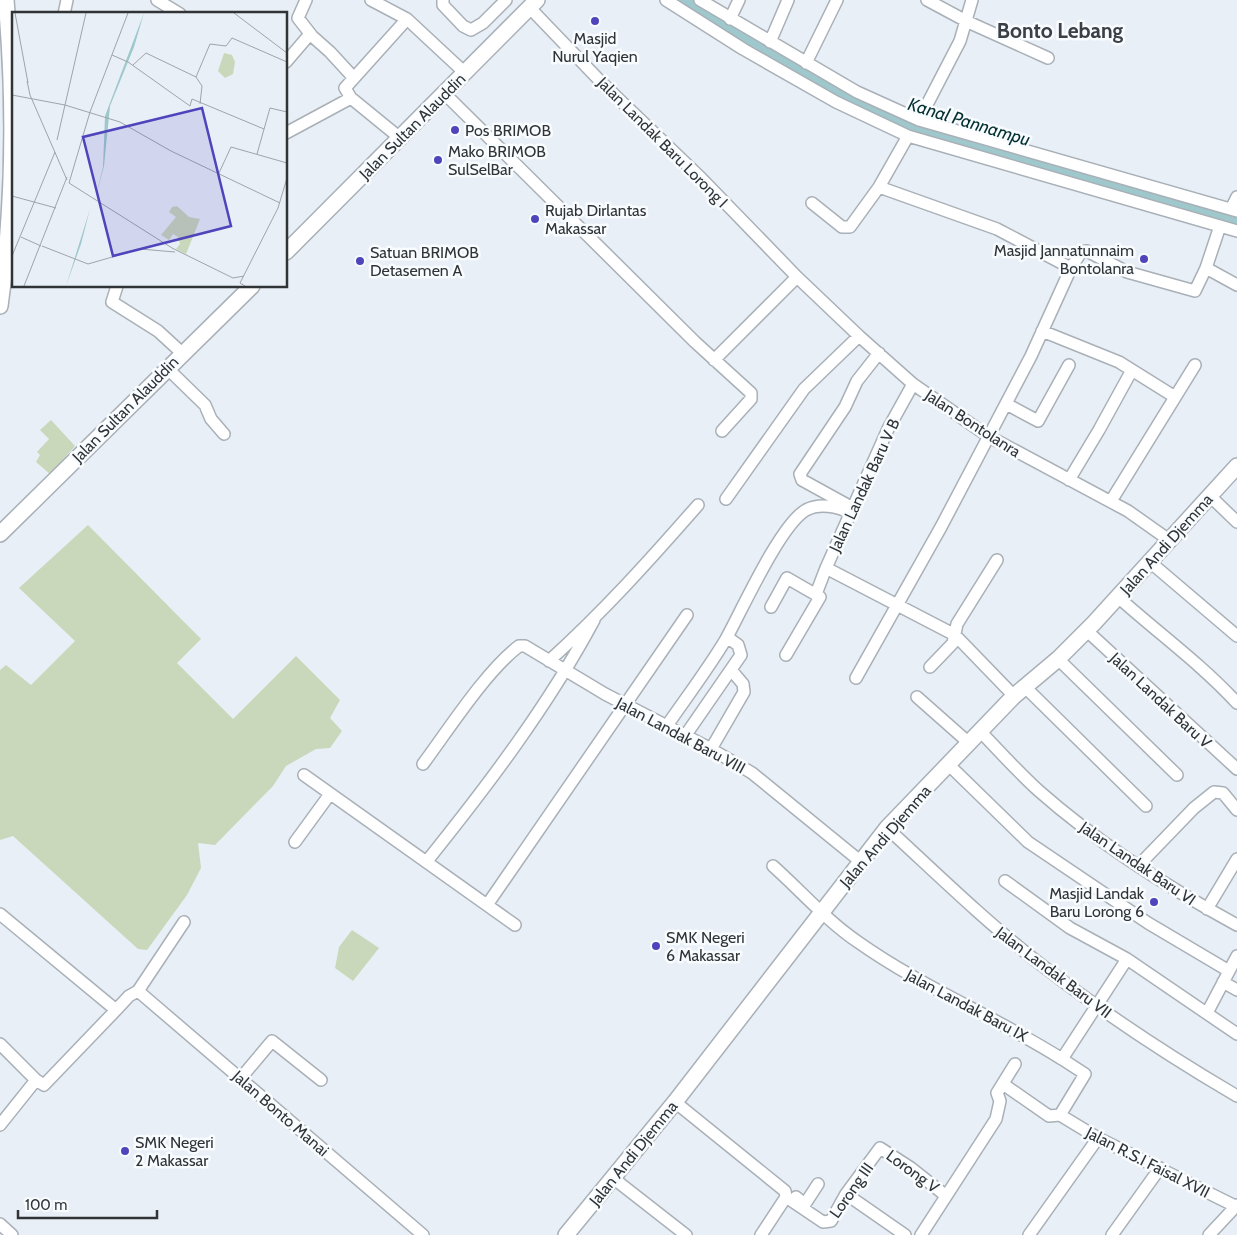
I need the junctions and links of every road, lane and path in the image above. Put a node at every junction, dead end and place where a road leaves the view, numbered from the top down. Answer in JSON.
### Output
{"nodes":[{"id":1,"x":4,"y":0,"type":"edge"},
{"id":2,"x":157,"y":0,"type":"edge"},
{"id":3,"x":306,"y":0,"type":"edge"},
{"id":4,"x":371,"y":0,"type":"edge"},
{"id":5,"x":443,"y":0,"type":"edge"},
{"id":6,"x":506,"y":0,"type":"edge"},
{"id":7,"x":666,"y":0,"type":"edge"},
{"id":8,"x":700,"y":0,"type":"edge"},
{"id":9,"x":739,"y":0,"type":"edge"},
{"id":10,"x":788,"y":0,"type":"edge"},
{"id":11,"x":837,"y":0,"type":"edge"},
{"id":12,"x":927,"y":0,"type":"edge"},
{"id":13,"x":972,"y":0,"type":"edge"},
{"id":14,"x":533,"y":3,"type":"edge"},
{"id":15,"x":177,"y":12,"type":"edge"},
{"id":16,"x":11,"y":19,"type":"edge"},
{"id":17,"x":730,"y":19,"type":"junction"},
{"id":18,"x":407,"y":20,"type":"junction"},
{"id":19,"x":968,"y":22,"type":"junction"},
{"id":20,"x":310,"y":34,"type":"junction"},
{"id":21,"x":770,"y":42,"type":"junction"},
{"id":22,"x":1048,"y":58,"type":"dead end"},
{"id":23,"x":288,"y":60,"type":"edge"},
{"id":24,"x":806,"y":63,"type":"junction"},
{"id":25,"x":465,"y":74,"type":"junction"},
{"id":26,"x":353,"y":77,"type":"junction"},
{"id":27,"x":5,"y":87,"type":"edge"},
{"id":28,"x":445,"y":94,"type":"junction"},
{"id":29,"x":351,"y":98,"type":"junction"},
{"id":30,"x":919,"y":120,"type":"junction"},
{"id":31,"x":288,"y":132,"type":"edge"},
{"id":32,"x":908,"y":136,"type":"junction"},
{"id":33,"x":400,"y":138,"type":"junction"},
{"id":34,"x":879,"y":187,"type":"junction"},
{"id":35,"x":1237,"y":197,"type":"edge"},
{"id":36,"x":812,"y":203,"type":"dead end"},
{"id":37,"x":1234,"y":210,"type":"edge"},
{"id":38,"x":4,"y":225,"type":"edge"},
{"id":39,"x":1220,"y":226,"type":"junction"},
{"id":40,"x":1237,"y":231,"type":"edge"},
{"id":41,"x":288,"y":247,"type":"edge"},
{"id":42,"x":1071,"y":268,"type":"junction"},
{"id":43,"x":1206,"y":268,"type":"junction"},
{"id":44,"x":9,"y":275,"type":"edge"},
{"id":45,"x":797,"y":276,"type":"junction"},
{"id":46,"x":1237,"y":285,"type":"edge"},
{"id":47,"x":116,"y":288,"type":"edge"},
{"id":48,"x":250,"y":288,"type":"edge"},
{"id":49,"x":0,"y":306,"type":"edge"},
{"id":50,"x":1044,"y":334,"type":"junction"},
{"id":51,"x":859,"y":336,"type":"junction"},
{"id":52,"x":182,"y":353,"type":"junction"},
{"id":53,"x":878,"y":353,"type":"junction"},
{"id":54,"x":714,"y":360,"type":"junction"},
{"id":55,"x":1069,"y":365,"type":"dead end"},
{"id":56,"x":1195,"y":365,"type":"dead end"},
{"id":57,"x":167,"y":368,"type":"junction"},
{"id":58,"x":1132,"y":370,"type":"junction"},
{"id":59,"x":913,"y":384,"type":"junction"},
{"id":60,"x":1175,"y":397,"type":"junction"},
{"id":61,"x":1010,"y":406,"type":"junction"},
{"id":62,"x":722,"y":431,"type":"dead end"},
{"id":63,"x":224,"y":434,"type":"dead end"},
{"id":64,"x":990,"y":438,"type":"junction"},
{"id":65,"x":1237,"y":466,"type":"edge"},
{"id":66,"x":1069,"y":480,"type":"junction"},
{"id":67,"x":1210,"y":496,"type":"junction"},
{"id":68,"x":726,"y":499,"type":"dead end"},
{"id":69,"x":1111,"y":502,"type":"junction"},
{"id":70,"x":698,"y":505,"type":"dead end"},
{"id":71,"x":851,"y":510,"type":"junction"},
{"id":72,"x":1237,"y":522,"type":"edge"},
{"id":73,"x":0,"y":534,"type":"edge"},
{"id":74,"x":1169,"y":540,"type":"junction"},
{"id":75,"x":997,"y":560,"type":"dead end"},
{"id":76,"x":1150,"y":562,"type":"junction"},
{"id":77,"x":826,"y":568,"type":"junction"},
{"id":78,"x":816,"y":594,"type":"junction"},
{"id":79,"x":1118,"y":596,"type":"junction"},
{"id":80,"x":897,"y":603,"type":"junction"},
{"id":81,"x":771,"y":607,"type":"dead end"},
{"id":82,"x":687,"y":615,"type":"dead end"},
{"id":83,"x":594,"y":620,"type":"junction"},
{"id":84,"x":1086,"y":630,"type":"junction"},
{"id":85,"x":955,"y":635,"type":"junction"},
{"id":86,"x":1237,"y":636,"type":"edge"},
{"id":87,"x":726,"y":637,"type":"junction"},
{"id":88,"x":786,"y":655,"type":"dead end"},
{"id":89,"x":1058,"y":659,"type":"junction"},
{"id":90,"x":549,"y":661,"type":"junction"},
{"id":91,"x":930,"y":668,"type":"dead end"},
{"id":92,"x":567,"y":671,"type":"junction"},
{"id":93,"x":732,"y":671,"type":"junction"},
{"id":94,"x":856,"y":678,"type":"dead end"},
{"id":95,"x":1019,"y":691,"type":"junction"},
{"id":96,"x":917,"y":696,"type":"dead end"},
{"id":97,"x":1237,"y":703,"type":"edge"},
{"id":98,"x":626,"y":706,"type":"junction"},
{"id":99,"x":666,"y":727,"type":"junction"},
{"id":100,"x":980,"y":731,"type":"junction"},
{"id":101,"x":685,"y":736,"type":"junction"},
{"id":102,"x":968,"y":743,"type":"junction"},
{"id":103,"x":711,"y":749,"type":"junction"},
{"id":104,"x":423,"y":764,"type":"dead end"},
{"id":105,"x":949,"y":765,"type":"junction"},
{"id":106,"x":1237,"y":769,"type":"edge"},
{"id":107,"x":1178,"y":775,"type":"dead end"},
{"id":108,"x":304,"y":776,"type":"dead end"},
{"id":109,"x":330,"y":794,"type":"junction"},
{"id":110,"x":1146,"y":806,"type":"dead end"},
{"id":111,"x":1237,"y":810,"type":"edge"},
{"id":112,"x":887,"y":828,"type":"junction"},
{"id":113,"x":295,"y":842,"type":"dead end"},
{"id":114,"x":1237,"y":859,"type":"edge"},
{"id":115,"x":427,"y":861,"type":"junction"},
{"id":116,"x":860,"y":861,"type":"junction"},
{"id":117,"x":774,"y":866,"type":"dead end"},
{"id":118,"x":1138,"y":866,"type":"junction"},
{"id":119,"x":1005,"y":881,"type":"dead end"},
{"id":120,"x":487,"y":905,"type":"junction"},
{"id":121,"x":1207,"y":909,"type":"junction"},
{"id":122,"x":822,"y":911,"type":"junction"},
{"id":123,"x":0,"y":914,"type":"edge"},
{"id":124,"x":184,"y":922,"type":"dead end"},
{"id":125,"x":515,"y":925,"type":"dead end"},
{"id":126,"x":1237,"y":925,"type":"edge"},
{"id":127,"x":1237,"y":956,"type":"edge"},
{"id":128,"x":1127,"y":959,"type":"junction"},
{"id":129,"x":1229,"y":971,"type":"junction"},
{"id":130,"x":1223,"y":982,"type":"junction"},
{"id":131,"x":1237,"y":990,"type":"edge"},
{"id":132,"x":138,"y":992,"type":"junction"},
{"id":133,"x":1098,"y":1007,"type":"junction"},
{"id":134,"x":116,"y":1010,"type":"junction"},
{"id":135,"x":1207,"y":1013,"type":"junction"},
{"id":136,"x":1237,"y":1034,"type":"edge"},
{"id":137,"x":0,"y":1044,"type":"edge"},
{"id":138,"x":1062,"y":1059,"type":"junction"},
{"id":139,"x":1015,"y":1064,"type":"dead end"},
{"id":140,"x":240,"y":1078,"type":"junction"},
{"id":141,"x":36,"y":1080,"type":"junction"},
{"id":142,"x":322,"y":1080,"type":"dead end"},
{"id":143,"x":1003,"y":1084,"type":"junction"},
{"id":144,"x":1237,"y":1096,"type":"edge"},
{"id":145,"x":675,"y":1102,"type":"junction"},
{"id":146,"x":1060,"y":1115,"type":"junction"},
{"id":147,"x":0,"y":1125,"type":"edge"},
{"id":148,"x":1098,"y":1138,"type":"junction"},
{"id":149,"x":880,"y":1148,"type":"joint"},
{"id":150,"x":1160,"y":1168,"type":"junction"},
{"id":151,"x":613,"y":1178,"type":"junction"},
{"id":152,"x":818,"y":1184,"type":"dead end"},
{"id":153,"x":785,"y":1194,"type":"junction"},
{"id":154,"x":846,"y":1194,"type":"junction"},
{"id":155,"x":945,"y":1195,"type":"junction"},
{"id":156,"x":1237,"y":1206,"type":"edge"},
{"id":157,"x":0,"y":1224,"type":"edge"},
{"id":158,"x":12,"y":1235,"type":"edge"},
{"id":159,"x":423,"y":1235,"type":"edge"},
{"id":160,"x":566,"y":1235,"type":"edge"},
{"id":161,"x":686,"y":1235,"type":"edge"},
{"id":162,"x":761,"y":1235,"type":"edge"},
{"id":163,"x":905,"y":1235,"type":"edge"},
{"id":164,"x":921,"y":1235,"type":"edge"},
{"id":165,"x":1029,"y":1235,"type":"edge"},
{"id":166,"x":1112,"y":1235,"type":"edge"},
{"id":167,"x":1209,"y":1235,"type":"edge"}],
"edges":[{"from":1,"to":16,"type":"main road"},
{"from":2,"to":15,"type":"street"},
{"from":3,"to":20,"type":"street"},
{"from":4,"to":18,"type":"street"},
{"from":5,"to":6,"type":"street"},
{"from":7,"to":32,"type":"street"},
{"from":8,"to":17,"type":"street"},
{"from":9,"to":17,"type":"street"},
{"from":10,"to":21,"type":"street"},
{"from":11,"to":24,"type":"street"},
{"from":12,"to":19,"type":"street"},
{"from":13,"to":19,"type":"street"},
{"from":14,"to":25,"type":"main road","name":"Jalan Sultan Alauddin"},
{"from":14,"to":45,"type":"street","name":"Jalan Landak Baru Lorong I"},
{"from":16,"to":27,"type":"main road"},
{"from":17,"to":21,"type":"street"},
{"from":18,"to":25,"type":"street"},
{"from":18,"to":26,"type":"street"},
{"from":19,"to":22,"type":"street"},
{"from":19,"to":30,"type":"street"},
{"from":20,"to":23,"type":"street"},
{"from":20,"to":26,"type":"street"},
{"from":21,"to":24,"type":"street"},
{"from":24,"to":30,"type":"street"},
{"from":25,"to":28,"type":"main road","name":"Jalan Sultan Alauddin"},
{"from":26,"to":29,"type":"street"},
{"from":27,"to":38,"type":"main road"},
{"from":28,"to":33,"type":"main road","name":"Jalan Sultan Alauddin"},
{"from":28,"to":54,"type":"street"},
{"from":29,"to":31,"type":"street"},
{"from":29,"to":33,"type":"street"},
{"from":30,"to":37,"type":"street"},
{"from":32,"to":34,"type":"street"},
{"from":32,"to":39,"type":"street"},
{"from":33,"to":41,"type":"main road","name":"Jalan Sultan Alauddin"},
{"from":34,"to":36,"type":"street"},
{"from":34,"to":42,"type":"street"},
{"from":35,"to":37,"type":"street"},
{"from":38,"to":44,"type":"main road"},
{"from":39,"to":40,"type":"street"},
{"from":39,"to":43,"type":"street"},
{"from":42,"to":43,"type":"street"},
{"from":42,"to":50,"type":"street"},
{"from":43,"to":46,"type":"street"},
{"from":44,"to":49,"type":"main road"},
{"from":45,"to":51,"type":"street","name":"Jalan Bontolanra"},
{"from":45,"to":54,"type":"street"},
{"from":47,"to":52,"type":"street"},
{"from":48,"to":52,"type":"main road","name":"Jalan Sultan Alauddin"},
{"from":50,"to":58,"type":"street"},
{"from":50,"to":61,"type":"street"},
{"from":50,"to":64,"type":"street"},
{"from":51,"to":53,"type":"street","name":"Jalan Bontolanra"},
{"from":51,"to":68,"type":"street"},
{"from":52,"to":57,"type":"main road","name":"Jalan Sultan Alauddin"},
{"from":53,"to":59,"type":"street","name":"Jalan Bontolanra"},
{"from":53,"to":71,"type":"street"},
{"from":54,"to":62,"type":"street"},
{"from":55,"to":61,"type":"street"},
{"from":56,"to":60,"type":"street"},
{"from":57,"to":63,"type":"street"},
{"from":57,"to":73,"type":"main road","name":"Jalan Sultan Alauddin"},
{"from":58,"to":60,"type":"street"},
{"from":58,"to":66,"type":"street"},
{"from":59,"to":64,"type":"street","name":"Jalan Bontolanra"},
{"from":59,"to":71,"type":"street","name":"Jalan Landak Baru V B"},
{"from":60,"to":69,"type":"street"},
{"from":61,"to":64,"type":"street"},
{"from":64,"to":66,"type":"street","name":"Jalan Bontolanra"},
{"from":64,"to":80,"type":"street"},
{"from":65,"to":67,"type":"main road","name":"Jalan Andi Djemma"},
{"from":66,"to":69,"type":"street","name":"Jalan Bontolanra"},
{"from":67,"to":72,"type":"street"},
{"from":67,"to":74,"type":"main road","name":"Jalan Andi Djemma"},
{"from":69,"to":74,"type":"street","name":"Jalan Bontolanra"},
{"from":70,"to":83,"type":"street"},
{"from":71,"to":77,"type":"street","name":"Jalan Landak Baru V B"},
{"from":71,"to":87,"type":"street"},
{"from":74,"to":76,"type":"main road","name":"Jalan Andi Djemma"},
{"from":75,"to":85,"type":"street"},
{"from":76,"to":79,"type":"main road","name":"Jalan Andi Djemma"},
{"from":76,"to":86,"type":"street"},
{"from":77,"to":78,"type":"street"},
{"from":77,"to":80,"type":"street","name":"Jalan Landak Baru V B"},
{"from":78,"to":81,"type":"street"},
{"from":78,"to":88,"type":"street"},
{"from":79,"to":84,"type":"main road","name":"Jalan Andi Djemma"},
{"from":79,"to":97,"type":"street"},
{"from":80,"to":85,"type":"street","name":"Jalan Landak Baru V B"},
{"from":80,"to":94,"type":"street"},
{"from":82,"to":98,"type":"street"},
{"from":83,"to":90,"type":"street"},
{"from":83,"to":92,"type":"street"},
{"from":84,"to":89,"type":"main road","name":"Jalan Andi Djemma"},
{"from":84,"to":106,"type":"street","name":"Jalan Landak Baru V"},
{"from":85,"to":91,"type":"street"},
{"from":85,"to":95,"type":"street","name":"Jalan Landak Baru V B"},
{"from":87,"to":93,"type":"street"},
{"from":87,"to":99,"type":"street"},
{"from":89,"to":95,"type":"main road","name":"Jalan Andi Djemma"},
{"from":89,"to":107,"type":"street"},
{"from":90,"to":92,"type":"street","name":"Jalan Landak Baru VIII"},
{"from":90,"to":104,"type":"street","name":"Jalan Landak Baru VIII"},
{"from":92,"to":98,"type":"street","name":"Jalan Landak Baru VIII"},
{"from":92,"to":115,"type":"street"},
{"from":93,"to":101,"type":"street"},
{"from":93,"to":103,"type":"street"},
{"from":95,"to":100,"type":"main road","name":"Jalan Andi Djemma"},
{"from":95,"to":110,"type":"street","name":"Jalan Landak Baru V B"},
{"from":96,"to":102,"type":"street"},
{"from":98,"to":99,"type":"street","name":"Jalan Landak Baru VIII"},
{"from":98,"to":120,"type":"street"},
{"from":99,"to":101,"type":"street","name":"Jalan Landak Baru VIII"},
{"from":100,"to":102,"type":"main road","name":"Jalan Andi Djemma"},
{"from":100,"to":118,"type":"street","name":"Jalan Landak Baru VI"},
{"from":101,"to":103,"type":"street","name":"Jalan Landak Baru VIII"},
{"from":102,"to":105,"type":"main road","name":"Jalan Andi Djemma"},
{"from":103,"to":116,"type":"street","name":"Jalan Landak Baru VIII"},
{"from":105,"to":112,"type":"main road","name":"Jalan Andi Djemma"},
{"from":105,"to":129,"type":"street"},
{"from":108,"to":109,"type":"street"},
{"from":109,"to":113,"type":"street"},
{"from":109,"to":115,"type":"street"},
{"from":111,"to":118,"type":"street"},
{"from":112,"to":116,"type":"main road","name":"Jalan Andi Djemma"},
{"from":112,"to":133,"type":"street","name":"Jalan Landak Baru VII"},
{"from":114,"to":121,"type":"street"},
{"from":115,"to":120,"type":"street"},
{"from":116,"to":122,"type":"main road","name":"Jalan Andi Djemma"},
{"from":117,"to":122,"type":"street","name":"Jalan Landak Baru IX"},
{"from":118,"to":121,"type":"street","name":"Jalan Landak Baru VI"},
{"from":119,"to":128,"type":"street"},
{"from":120,"to":125,"type":"street"},
{"from":121,"to":126,"type":"street","name":"Jalan Landak Baru VI"},
{"from":122,"to":138,"type":"street","name":"Jalan Landak Baru IX"},
{"from":122,"to":145,"type":"main road","name":"Jalan Andi Djemma"},
{"from":123,"to":134,"type":"street"},
{"from":124,"to":132,"type":"street"},
{"from":127,"to":129,"type":"street"},
{"from":128,"to":133,"type":"street"},
{"from":128,"to":135,"type":"street"},
{"from":129,"to":130,"type":"street"},
{"from":130,"to":131,"type":"street"},
{"from":130,"to":135,"type":"street"},
{"from":132,"to":134,"type":"street"},
{"from":132,"to":140,"type":"street","name":"Jalan Bonto Manai"},
{"from":133,"to":138,"type":"street"},
{"from":133,"to":144,"type":"street","name":"Jalan Landak Baru VII"},
{"from":134,"to":141,"type":"street"},
{"from":135,"to":136,"type":"street"},
{"from":137,"to":141,"type":"street"},
{"from":138,"to":146,"type":"street","name":"Jalan Landak Baru IX"},
{"from":139,"to":143,"type":"street"},
{"from":140,"to":142,"type":"street"},
{"from":140,"to":159,"type":"street","name":"Jalan Bonto Manai"},
{"from":141,"to":147,"type":"street"},
{"from":143,"to":146,"type":"street","name":"Jalan R.S.I Faisal XVII"},
{"from":143,"to":155,"type":"street"},
{"from":145,"to":151,"type":"main road","name":"Jalan Andi Djemma"},
{"from":145,"to":153,"type":"street"},
{"from":146,"to":148,"type":"street","name":"Jalan R.S.I Faisal XVII"},
{"from":148,"to":150,"type":"street","name":"Jalan R.S.I Faisal XVII"},
{"from":148,"to":165,"type":"street"},
{"from":149,"to":154,"type":"street","name":"Lorong III"},
{"from":149,"to":155,"type":"street","name":"Lorong V"},
{"from":150,"to":156,"type":"street","name":"Jalan R.S.I Faisal XVII"},
{"from":150,"to":166,"type":"street"},
{"from":151,"to":160,"type":"main road","name":"Jalan Andi Djemma"},
{"from":151,"to":161,"type":"street"},
{"from":152,"to":153,"type":"street"},
{"from":153,"to":154,"type":"street","name":"Lorong III"},
{"from":153,"to":162,"type":"street"},
{"from":154,"to":163,"type":"street"},
{"from":155,"to":164,"type":"street"},
{"from":156,"to":167,"type":"street"},
{"from":157,"to":158,"type":"street"}]}
